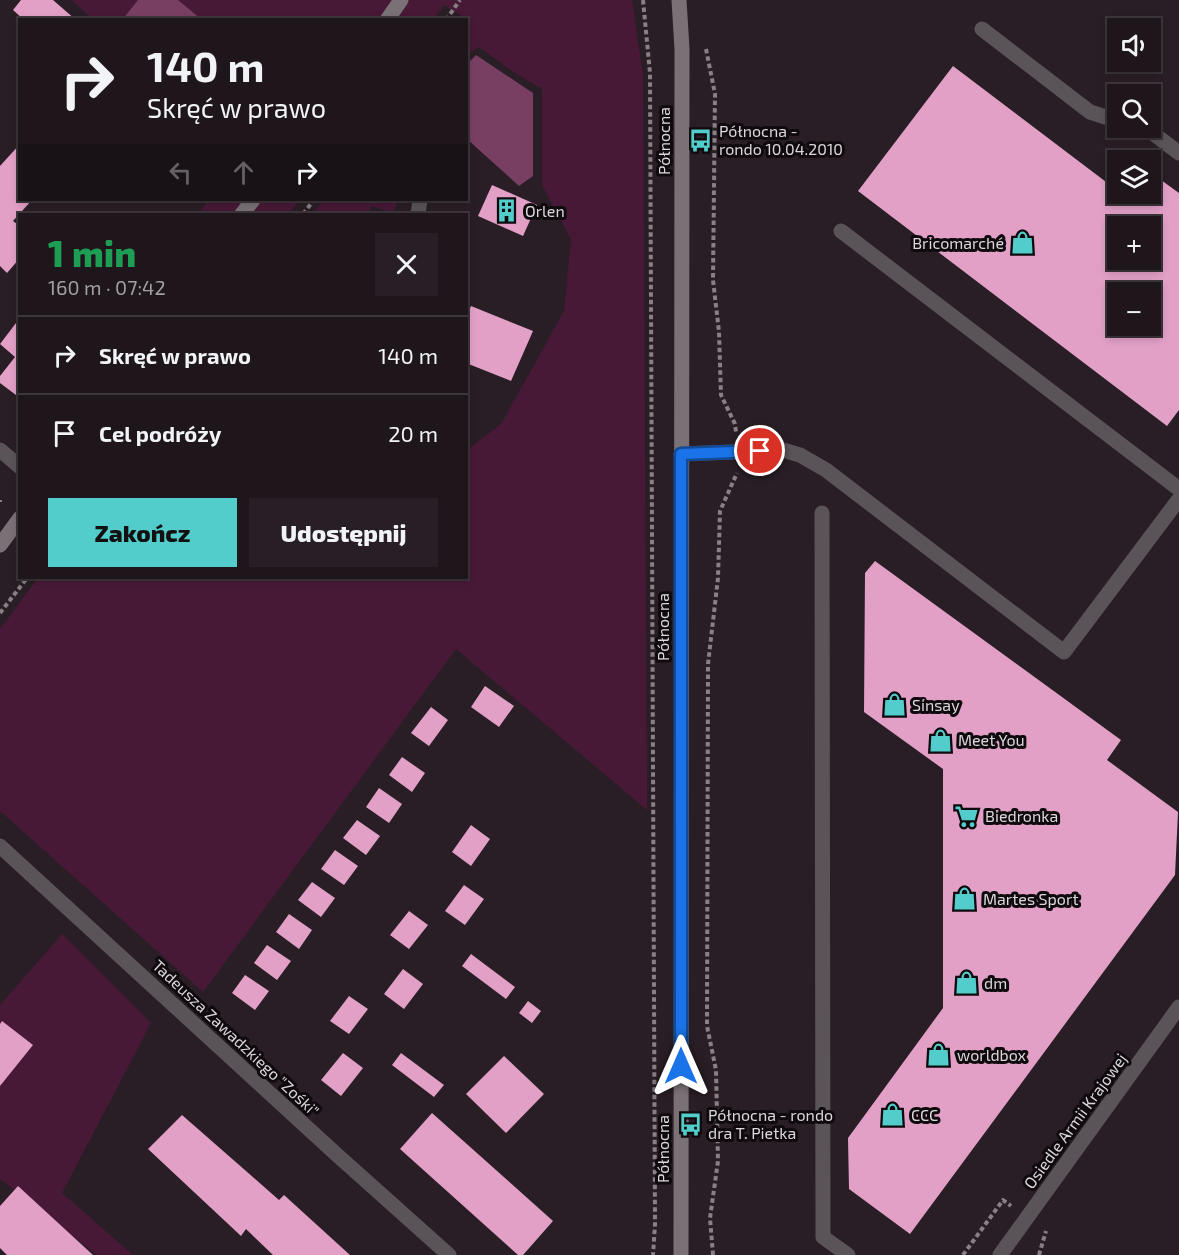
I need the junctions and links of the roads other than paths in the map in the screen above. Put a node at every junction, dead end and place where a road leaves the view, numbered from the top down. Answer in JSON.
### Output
{"nodes":[{"id":1,"x":401,"y":0,"type":"edge"},
{"id":2,"x":679,"y":0,"type":"edge"},
{"id":3,"x":388,"y":18,"type":"edge"},
{"id":4,"x":982,"y":29,"type":"dead end"},
{"id":5,"x":1107,"y":117,"type":"edge"},
{"id":6,"x":1159,"y":138,"type":"edge"},
{"id":7,"x":1179,"y":153,"type":"edge"},
{"id":8,"x":253,"y":201,"type":"edge"},
{"id":9,"x":243,"y":213,"type":"edge"},
{"id":10,"x":841,"y":231,"type":"dead end"},
{"id":11,"x":0,"y":450,"type":"edge"},
{"id":12,"x":681,"y":454,"type":"junction"},
{"id":13,"x":18,"y":465,"type":"edge"},
{"id":14,"x":1179,"y":489,"type":"edge"},
{"id":15,"x":1179,"y":499,"type":"edge"},
{"id":16,"x":822,"y":513,"type":"dead end"},
{"id":17,"x":18,"y":521,"type":"edge"},
{"id":18,"x":0,"y":545,"type":"edge"},
{"id":19,"x":0,"y":846,"type":"edge"},
{"id":20,"x":1179,"y":1007,"type":"edge"},
{"id":21,"x":449,"y":1255,"type":"edge"},
{"id":22,"x":681,"y":1255,"type":"edge"},
{"id":23,"x":848,"y":1255,"type":"edge"},
{"id":24,"x":1000,"y":1255,"type":"edge"}],
"edges":[{"from":1,"to":3,"type":"street"},
{"from":2,"to":12,"type":"street","name":"Północna"},
{"from":4,"to":5,"type":"street"},
{"from":6,"to":7,"type":"street"},
{"from":8,"to":9,"type":"street"},
{"from":10,"to":14,"type":"street"},
{"from":11,"to":13,"type":"street"},
{"from":12,"to":15,"type":"street"},
{"from":12,"to":22,"type":"street","name":"Północna"},
{"from":16,"to":23,"type":"street"},
{"from":17,"to":18,"type":"street"},
{"from":19,"to":21,"type":"street","name":"Tadeusza Zawadzkiego \"Zośki\""},
{"from":20,"to":24,"type":"street","name":"Osiedle Armii Krajowej"}]}
